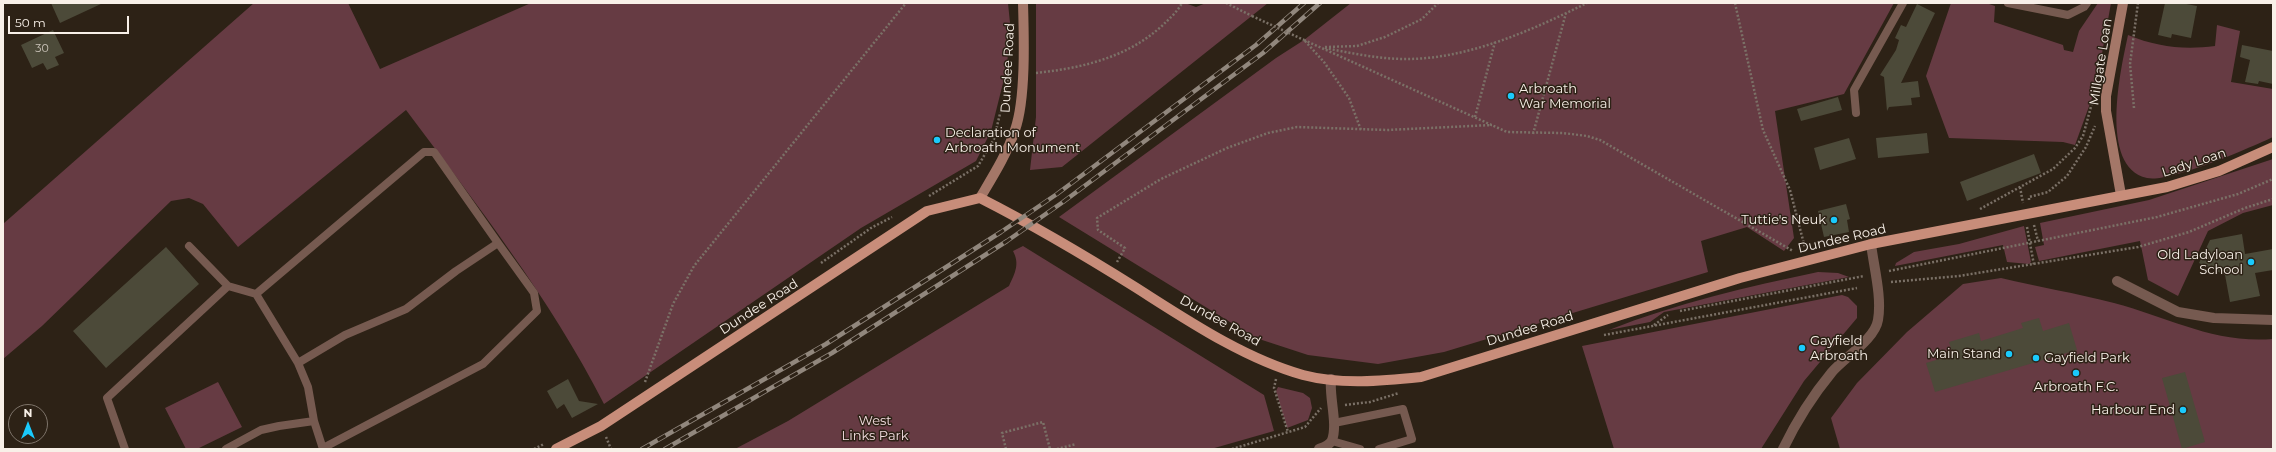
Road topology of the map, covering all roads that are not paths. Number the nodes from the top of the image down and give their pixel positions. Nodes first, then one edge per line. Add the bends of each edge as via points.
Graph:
1 (1023, 3) edge
2 (1903, 3) edge
3 (2008, 3) edge
4 (2086, 3) edge
5 (2123, 3) edge
6 (1856, 113) dead end
7 (2273, 147) edge
8 (2121, 196) junction
9 (980, 198) junction
10 (498, 243) junction
11 (1871, 244) junction
12 (189, 246) dead end
13 (2118, 281) dead end
14 (228, 286) junction
15 (256, 294) junction
16 (2273, 320) edge
17 (298, 363) junction
18 (1331, 379) junction
19 (314, 421) junction
20 (1334, 423) junction
21 (1332, 441) junction
22 (323, 448) edge
23 (125, 449) edge
24 (226, 449) edge
25 (556, 449) edge
26 (1319, 449) edge
27 (1360, 449) edge
28 (1379, 449) edge
29 (1784, 449) edge

1 - 9 main road, Dundee Road via 1022,74 1016,130 998,169
2 - 6 lane via 1854,90
3 - 4 lane via 2068,15 2084,7
5 - 8 main road, Millgate Loan via 2106,96 2108,123
7 - 8 main road, Lady Loan via 2219,171 2167,187
8 - 11 main road, Dundee Road
9 - 18 main road, Dundee Road via 1014,215 1229,343 1277,366 1304,375
9 - 25 main road, Dundee Road via 927,211 601,426
10 - 15 lane via 434,152 424,152
10 - 17 lane via 406,309 345,335
10 - 22 lane via 534,293 537,311 483,364
11 - 18 main road, Dundee Road via 1740,278 1420,377 1358,382
11 - 29 street via 1879,309 1874,331 1832,372 1794,426
12 - 14 lane
13 - 16 street via 2178,312 2214,318
14 - 15 lane
14 - 23 lane via 107,398
15 - 17 lane
17 - 19 lane via 308,387
18 - 20 street
19 - 22 lane
19 - 24 lane via 261,430
20 - 21 street
20 - 28 lane via 1403,409 1412,439
21 - 26 street
21 - 27 lane

